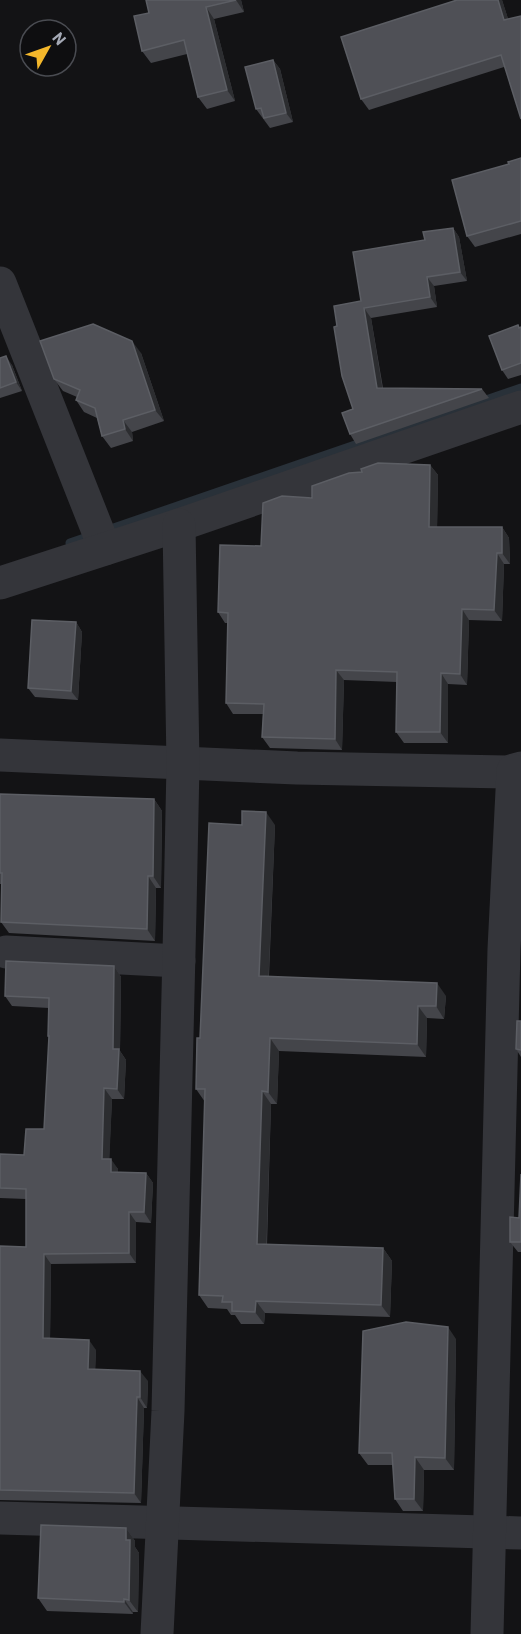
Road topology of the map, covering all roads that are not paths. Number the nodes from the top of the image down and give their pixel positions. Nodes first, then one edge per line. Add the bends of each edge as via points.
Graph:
1 (0, 283) edge
2 (521, 407) edge
3 (179, 525) junction
4 (105, 549) junction
5 (0, 584) edge
6 (0, 755) edge
7 (183, 764) junction
8 (517, 770) edge
9 (512, 949) edge
10 (6, 952) dead end
11 (179, 961) junction
12 (511, 1105) edge
13 (508, 1334) edge
14 (0, 1518) edge
15 (163, 1523) junction
16 (505, 1533) edge
17 (157, 1634) edge
18 (487, 1634) edge

1 - 4 street
2 - 3 street
3 - 4 street
3 - 7 street
4 - 5 street
6 - 7 street
7 - 8 street
7 - 11 street
8 - 9 street
9 - 12 street
10 - 11 street
11 - 15 street
12 - 13 street
13 - 16 street
14 - 15 street
15 - 16 street
15 - 17 street
16 - 18 street

